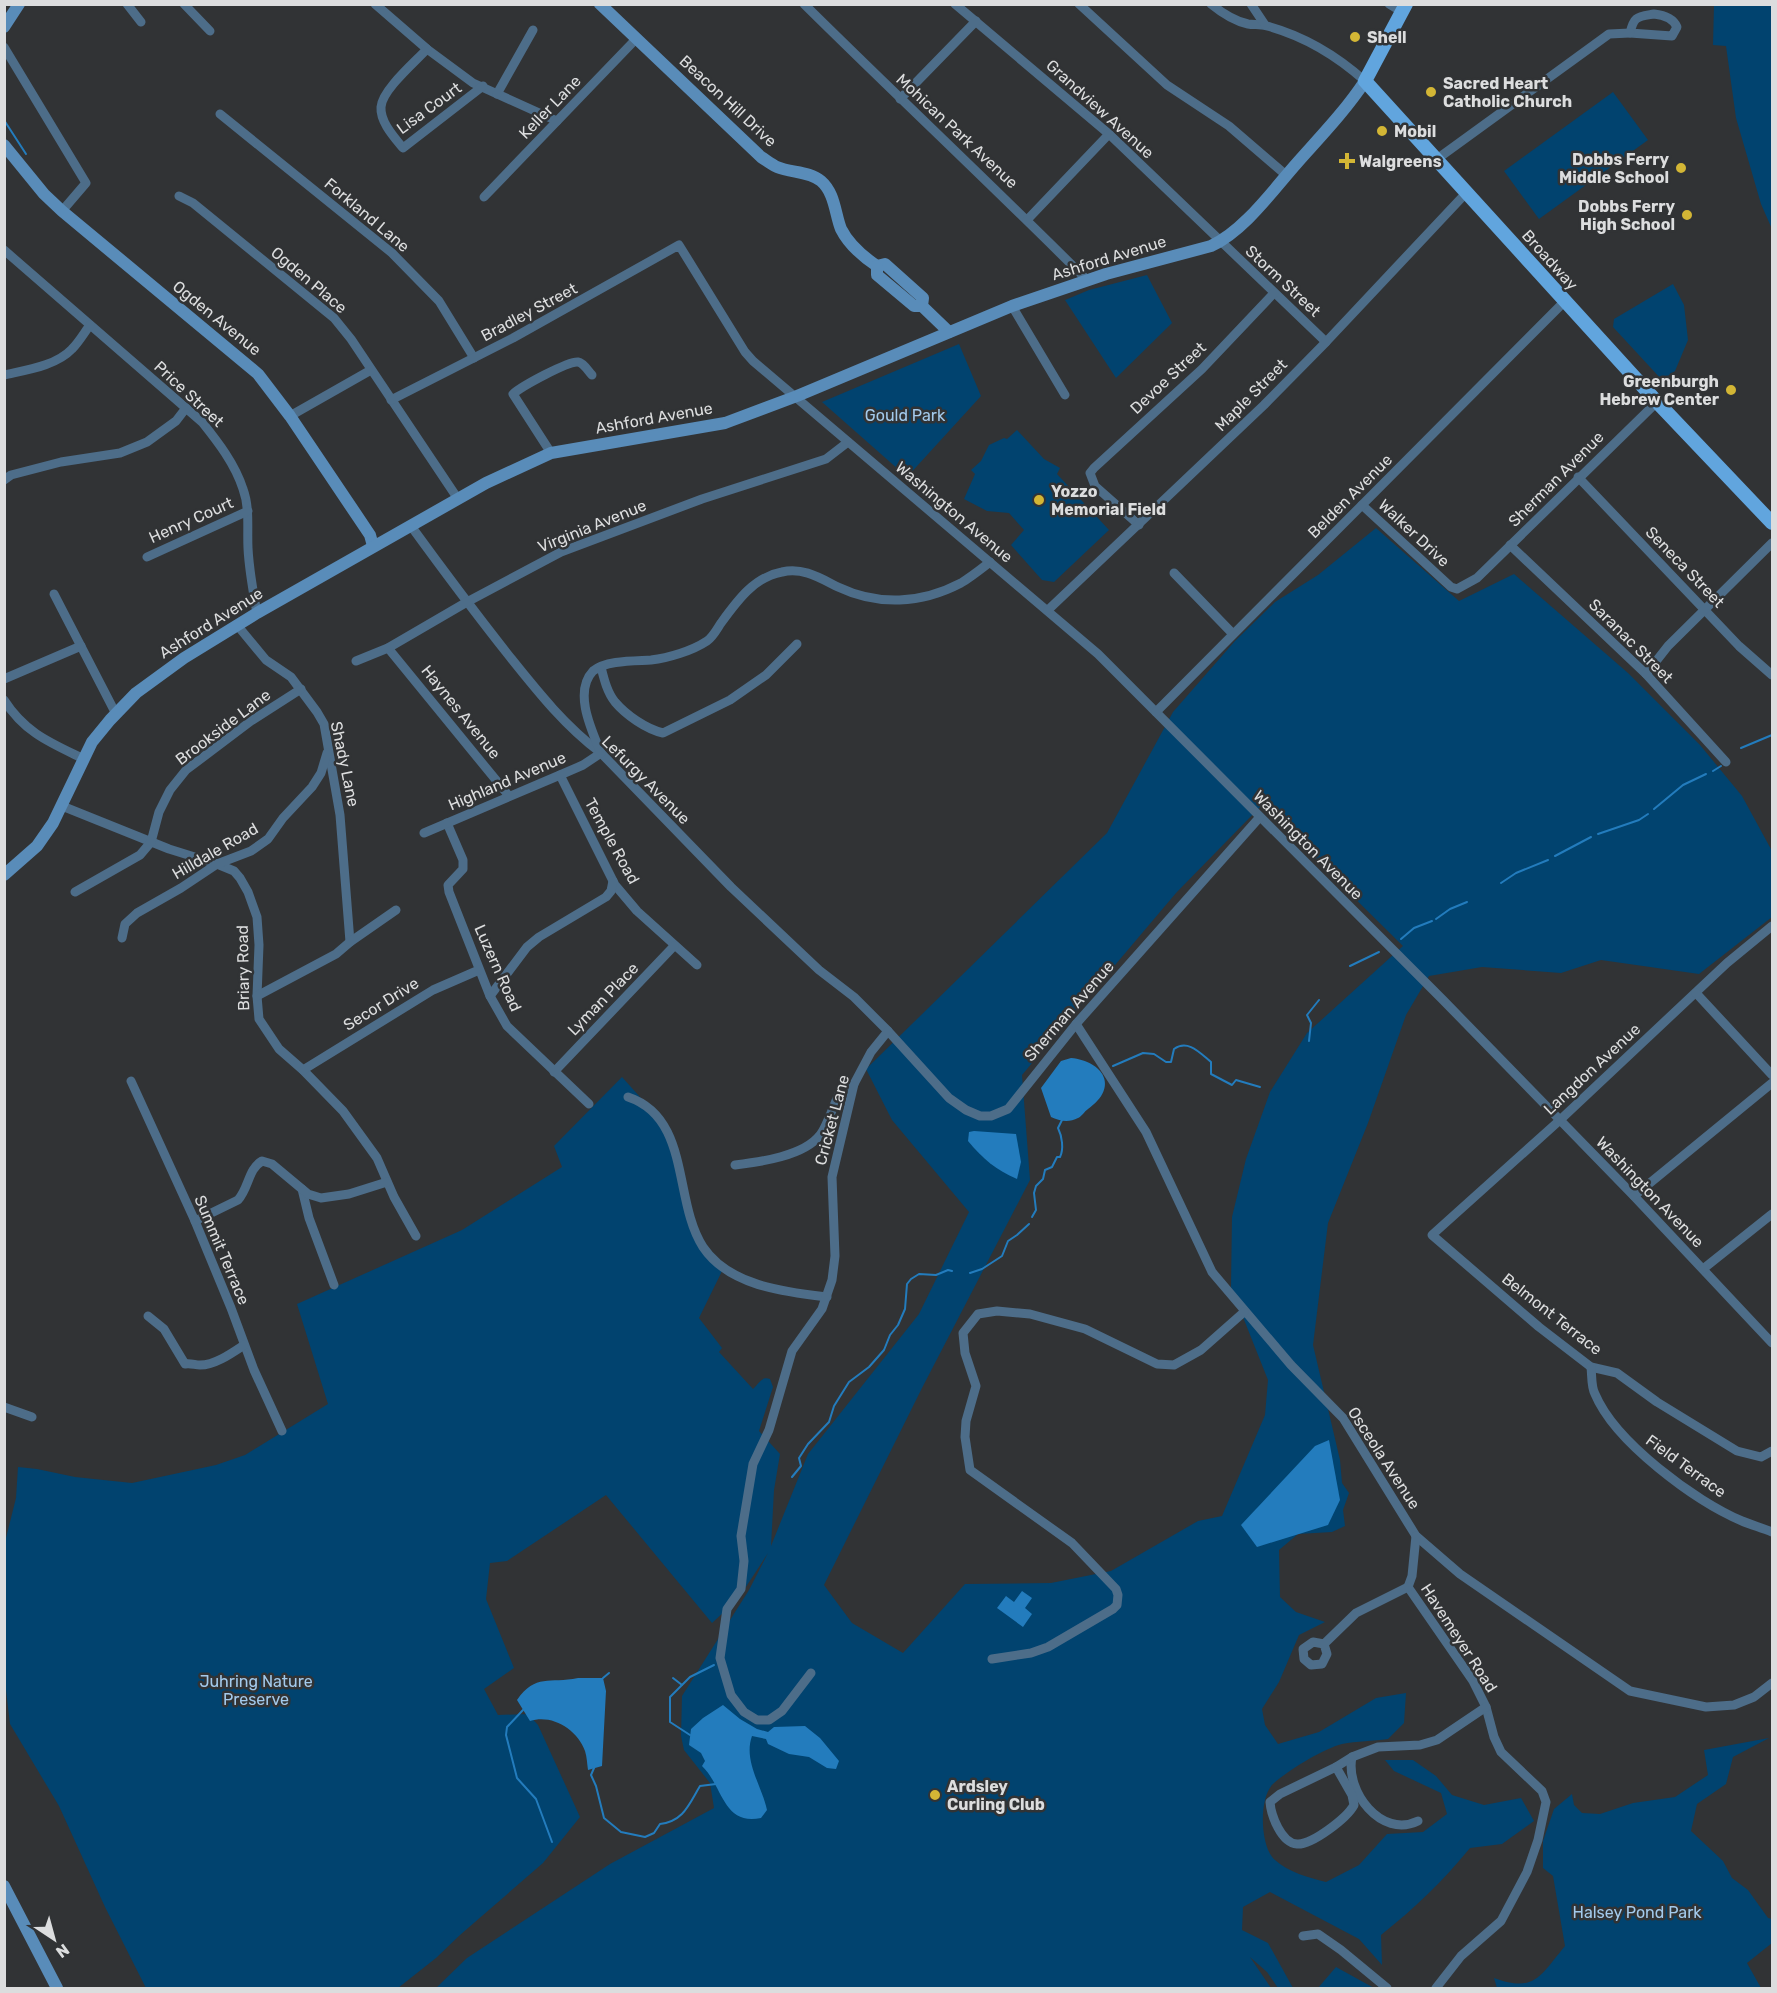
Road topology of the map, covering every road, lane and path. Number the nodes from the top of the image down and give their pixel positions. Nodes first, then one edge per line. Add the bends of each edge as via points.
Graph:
1 (20, 4) edge
2 (127, 4) edge
3 (184, 4) edge
4 (375, 4) edge
5 (600, 4) edge
6 (804, 4) edge
7 (956, 4) edge
8 (1079, 4) edge
9 (1211, 4) edge
10 (1251, 4) edge
11 (1389, 4) edge
12 (1404, 8) edge
13 (976, 21) junction
14 (141, 22) dead end
15 (1265, 25) junction
16 (4, 27) edge
17 (533, 30) dead end
18 (210, 31) dead end
19 (1630, 33) junction
20 (637, 38) junction
21 (4, 47) edge
22 (427, 49) junction
23 (1365, 81) junction
24 (483, 86) junction
25 (496, 94) junction
26 (900, 99) junction
27 (220, 114) dead end
28 (557, 121) junction
29 (1109, 134) junction
30 (4, 145) edge
31 (1437, 159) junction
32 (1286, 176) junction
33 (1467, 192) junction
34 (179, 196) dead end
35 (484, 197) dead end
36 (62, 211) junction
37 (1027, 220) junction
38 (1220, 242) junction
39 (678, 245) joint
40 (4, 250) edge
41 (1087, 280) junction
42 (1274, 293) junction
43 (1565, 301) junction
44 (1012, 306) junction
45 (90, 325) junction
46 (949, 332) junction
47 (1326, 342) junction
48 (474, 358) junction
49 (371, 370) junction
50 (4, 375) edge
51 (591, 375) dead end
52 (1065, 395) dead end
53 (797, 396) junction
54 (391, 400) junction
55 (1657, 402) junction
56 (186, 408) junction
57 (290, 416) junction
58 (848, 442) junction
59 (551, 453) junction
60 (1578, 477) junction
61 (4, 480) edge
62 (458, 499) junction
63 (1362, 505) junction
64 (248, 511) junction
65 (1773, 523) edge
66 (1139, 525) junction
67 (411, 526) junction
68 (1773, 543) edge
69 (1510, 545) junction
70 (374, 546) junction
71 (147, 557) dead end
72 (990, 562) junction
73 (1173, 573) dead end
74 (1477, 578) joint
75 (54, 594) dead end
76 (467, 602) junction
77 (1048, 610) junction
78 (1705, 610) junction
79 (257, 613) junction
80 (237, 625) junction
81 (1233, 634) junction
82 (797, 644) dead end
83 (81, 646) junction
84 (388, 648) junction
85 (356, 662) dead end
86 (601, 667) junction
87 (1646, 674) junction
88 (1773, 675) edge
89 (4, 679) edge
90 (301, 689) junction
91 (4, 700) edge
92 (1156, 712) junction
93 (116, 714) junction
94 (328, 745) junction
95 (601, 753) junction
96 (84, 759) junction
97 (1726, 762) dead end
98 (560, 775) junction
99 (509, 796) junction
100 (62, 806) junction
101 (1259, 818) junction
102 (447, 823) junction
103 (424, 833) dead end
104 (151, 842) junction
105 (218, 864) junction
106 (4, 876) edge
107 (613, 881) junction
108 (75, 892) dead end
109 (396, 910) dead end
110 (1773, 926) edge
111 (122, 938) dead end
112 (350, 942) junction
113 (674, 946) junction
114 (697, 965) dead end
115 (479, 970) junction
116 (1696, 993) junction
117 (257, 996) junction
118 (490, 996) junction
119 (1076, 1024) junction
120 (888, 1031) junction
121 (303, 1070) junction
122 (554, 1072) junction
123 (1773, 1075) edge
124 (131, 1082) dead end
125 (1773, 1083) edge
126 (854, 1084) junction
127 (628, 1097) dead end
128 (589, 1104) dead end
129 (1560, 1120) junction
130 (735, 1165) dead end
131 (387, 1182) junction
132 (302, 1189) junction
133 (1634, 1196) junction
134 (1773, 1214) edge
135 (195, 1221) junction
136 (1432, 1235) joint
137 (416, 1236) dead end
138 (1703, 1269) junction
139 (334, 1285) dead end
140 (827, 1297) junction
141 (1244, 1311) junction
142 (148, 1316) dead end
143 (1773, 1343) edge
144 (244, 1345) junction
145 (1591, 1367) junction
146 (4, 1407) edge
147 (32, 1417) dead end
148 (282, 1431) dead end
149 (1773, 1451) edge
150 (1773, 1532) edge
151 (1416, 1536) junction
152 (1408, 1587) junction
153 (1324, 1644) dead end
154 (992, 1659) dead end
155 (811, 1673) dead end
156 (1773, 1683) edge
157 (1486, 1707) junction
158 (1352, 1757) junction
159 (1335, 1767) junction
160 (1418, 1821) dead end
161 (4, 1886) edge
162 (1303, 1936) dead end
163 (57, 1989) edge
164 (1387, 1989) edge
165 (1436, 1989) edge

1 - 16 main road
2 - 14 street
3 - 18 street
4 - 22 street
5 - 20 main road, Beacon Hill Drive
6 - 26 street, Mohican Park Avenue
7 - 13 street, Grandview Avenue
8 - 32 street via 1167,85 1229,126
9 - 15 street via 1234,20
10 - 15 street
11 - 12 street
12 - 23 main road
13 - 26 street
13 - 29 street, Grandview Avenue
15 - 23 street via 1318,47
17 - 25 street
19 - 19 street via 1666,37 1672,36 1677,27 1672,20 1654,14 1636,18
19 - 31 street via 1609,34
20 - 28 street, Keller Lane
20 - 46 main road, Beacon Hill Drive via 761,157 821,181 829,191 849,243 877,266 885,264 923,298 922,306
21 - 36 street via 86,183
22 - 24 street via 473,83
22 - 24 street, Lisa Court via 386,92 381,106 383,119 403,148
23 - 31 main road, Broadway
23 - 32 main road, Ashford Avenue
24 - 25 street
25 - 28 street
26 - 37 street, Mohican Park Avenue
27 - 48 street, Forkland Lane via 392,254 439,301
28 - 35 street, Keller Lane
29 - 37 street
29 - 38 street, Grandview Avenue
30 - 36 main road, Ogden Avenue
31 - 33 main road, Broadway
32 - 38 main road, Ashford Avenue
33 - 43 main road, Broadway
33 - 47 street, Maple Street
34 - 49 street, Ogden Place via 193,202 334,318
36 - 57 main road, Ogden Avenue via 249,365
37 - 41 street, Mohican Park Avenue
38 - 41 main road, Ashford Avenue
38 - 42 street, Storm Street
39 - 48 street, Bradley Street
39 - 53 street, Washington Avenue via 745,352
40 - 45 street, Price Street
41 - 44 main road, Ashford Avenue
42 - 47 street, Storm Street
42 - 66 street, Devoe Street via 1202,369 1090,473 1095,486
43 - 55 main road, Broadway
43 - 63 street, Belden Avenue
44 - 46 main road, Ashford Avenue
44 - 52 street
45 - 50 street via 71,350 56,360
45 - 56 street, Price Street
46 - 53 main road, Ashford Avenue
47 - 66 street, Maple Street
48 - 54 street, Bradley Street
49 - 54 street, Ogden Place
49 - 57 street
51 - 59 street via 576,362 513,394
53 - 58 street, Washington Avenue
53 - 59 main road, Ashford Avenue via 725,423
54 - 62 street, Ogden Place
55 - 60 street, Sherman Avenue
55 - 65 main road, Broadway
56 - 61 street via 176,421 147,442 120,453 61,462
56 - 64 street, Price Street via 227,455 244,490
57 - 70 main road, Ogden Avenue
58 - 72 street, Washington Avenue
58 - 76 street, Virginia Avenue via 826,459 702,499 561,552
59 - 62 main road, Ashford Avenue
60 - 69 street, Sherman Avenue
60 - 78 street, Seneca Street
62 - 67 main road, Ashford Avenue
63 - 74 street, Walker Drive via 1451,587 1457,589
63 - 81 street, Belden Avenue
64 - 71 street, Henry Court
64 - 79 street, Price Street
66 - 77 street, Maple Street
67 - 70 main road, Ashford Avenue
67 - 76 street, Lefurgy Avenue
68 - 78 street
69 - 74 street, Sherman Avenue
69 - 87 street, Saranac Street
70 - 79 main road, Ashford Avenue
72 - 77 street, Washington Avenue
72 - 86 street via 938,593 908,601 876,600 852,594 802,570 783,572 764,578 748,590 709,640 653,660
73 - 81 street
75 - 83 street
76 - 84 street, Virginia Avenue
76 - 95 street, Lefurgy Avenue via 536,690 578,736
77 - 92 street, Washington Avenue
78 - 87 street
78 - 88 street, Seneca Street
79 - 80 main road, Ashford Avenue
80 - 90 street, Shady Lane via 266,660
80 - 93 main road, Ashford Avenue via 136,693
81 - 92 street, Belden Avenue
82 - 86 street via 766,675 730,700 663,733 644,725 615,702
83 - 89 street
83 - 93 street
84 - 85 street, Virginia Avenue
84 - 99 street, Haynes Avenue
86 - 95 street via 588,680 584,705
87 - 97 street, Saranac Street
90 - 94 street, Shady Lane via 324,724
90 - 104 street, Brookside Lane via 186,770 159,812
91 - 96 street via 33,732
92 - 101 street, Washington Avenue
93 - 96 main road, Ashford Avenue via 92,741
94 - 105 street, Hilldale Road via 325,762 312,787 268,840
94 - 112 street, Shady Lane via 340,815
95 - 98 street, Highland Avenue
95 - 120 street, Lefurgy Avenue via 731,887
96 - 100 main road, Ashford Avenue
98 - 99 street, Highland Avenue
98 - 107 street, Temple Road
99 - 102 street, Highland Avenue
100 - 104 street, Briary Road
100 - 106 main road, Ashford Avenue via 36,846
101 - 119 street, Sherman Avenue
101 - 129 street, Washington Avenue
102 - 103 street, Highland Avenue
102 - 115 street, Luzern Road via 463,860 463,869 448,885 449,892
104 - 105 street, Briary Road
104 - 108 street via 140,855
105 - 111 street, Hilldale Road via 130,918
105 - 117 street, Briary Road via 240,878 257,917
107 - 113 street, Temple Road via 637,911
107 - 118 street via 606,897 527,947
109 - 112 street
110 - 116 street, Langdon Avenue
112 - 117 street via 336,954
113 - 114 street, Temple Road
113 - 122 street, Lyman Place
115 - 118 street, Luzern Road
115 - 121 street, Secor Drive via 434,990
116 - 123 street
116 - 129 street, Langdon Avenue
117 - 121 street, Briary Road via 259,1019 279,1049
118 - 122 street, Luzern Road via 507,1026
119 - 120 street, Sherman Avenue via 1008,1109 991,1116 966,1110 949,1098
119 - 141 street, Osceola Avenue via 1146,1132 1212,1272
120 - 126 street, Cricket Lane
121 - 131 street, Briary Road via 343,1111 377,1158
122 - 128 street, Luzern Road
124 - 135 street, Summit Terrace
125 - 133 street
126 - 130 street via 840,1090 826,1126 807,1147
126 - 140 street, Cricket Lane via 832,1177 835,1256
127 - 140 street via 654,1114 672,1141 696,1232 714,1259 754,1283 790,1293
129 - 133 street, Washington Avenue
129 - 136 street, Langdon Avenue
131 - 132 street via 321,1198
131 - 137 street, Briary Road
132 - 135 street via 272,1164 262,1161 253,1168 243,1194
132 - 139 street
133 - 138 street, Washington Avenue
134 - 138 street
135 - 144 street, Summit Terrace
136 - 145 street, Belmont Terrace
138 - 143 street, Washington Avenue
140 - 155 street, Cricket Lane via 792,1351 769,1430 753,1464 741,1536 741,1589 727,1609 720,1658 731,1695 744,1712 757,1720 769,1720 782,1711
141 - 151 street, Osceola Avenue via 1343,1418
141 - 154 street via 1201,1350 1174,1365 1157,1364 1085,1329 1030,1314 978,1314 963,1333 976,1386 966,1421 970,1470 1072,1543 1109,1580 1118,1595 1113,1609 1048,1647
142 - 144 street via 164,1329 185,1364 201,1365
144 - 148 street, Summit Terrace
145 - 149 street, Belmont Terrace via 1617,1373 1737,1450 1761,1457
145 - 150 street, Field Terrace via 1594,1393 1615,1426 1640,1454 1696,1496 1741,1521
146 - 147 street
151 - 152 street, Havemeyer Road
151 - 156 street, Osceola Avenue via 1460,1574 1630,1692 1706,1707 1734,1705
152 - 153 street via 1356,1613
152 - 157 street, Havemeyer Road via 1473,1681
157 - 158 street via 1437,1740 1378,1747
157 - 165 street, Havemeyer Road via 1501,1752 1542,1791 1546,1802 1527,1872 1501,1921 1461,1956
158 - 159 street
158 - 160 street via 1354,1786 1368,1809 1396,1824
159 - 159 street via 1270,1802 1273,1816 1288,1840 1297,1844 1310,1840 1350,1813 1354,1805 1352,1794
161 - 163 main road
162 - 164 street via 1318,1934

